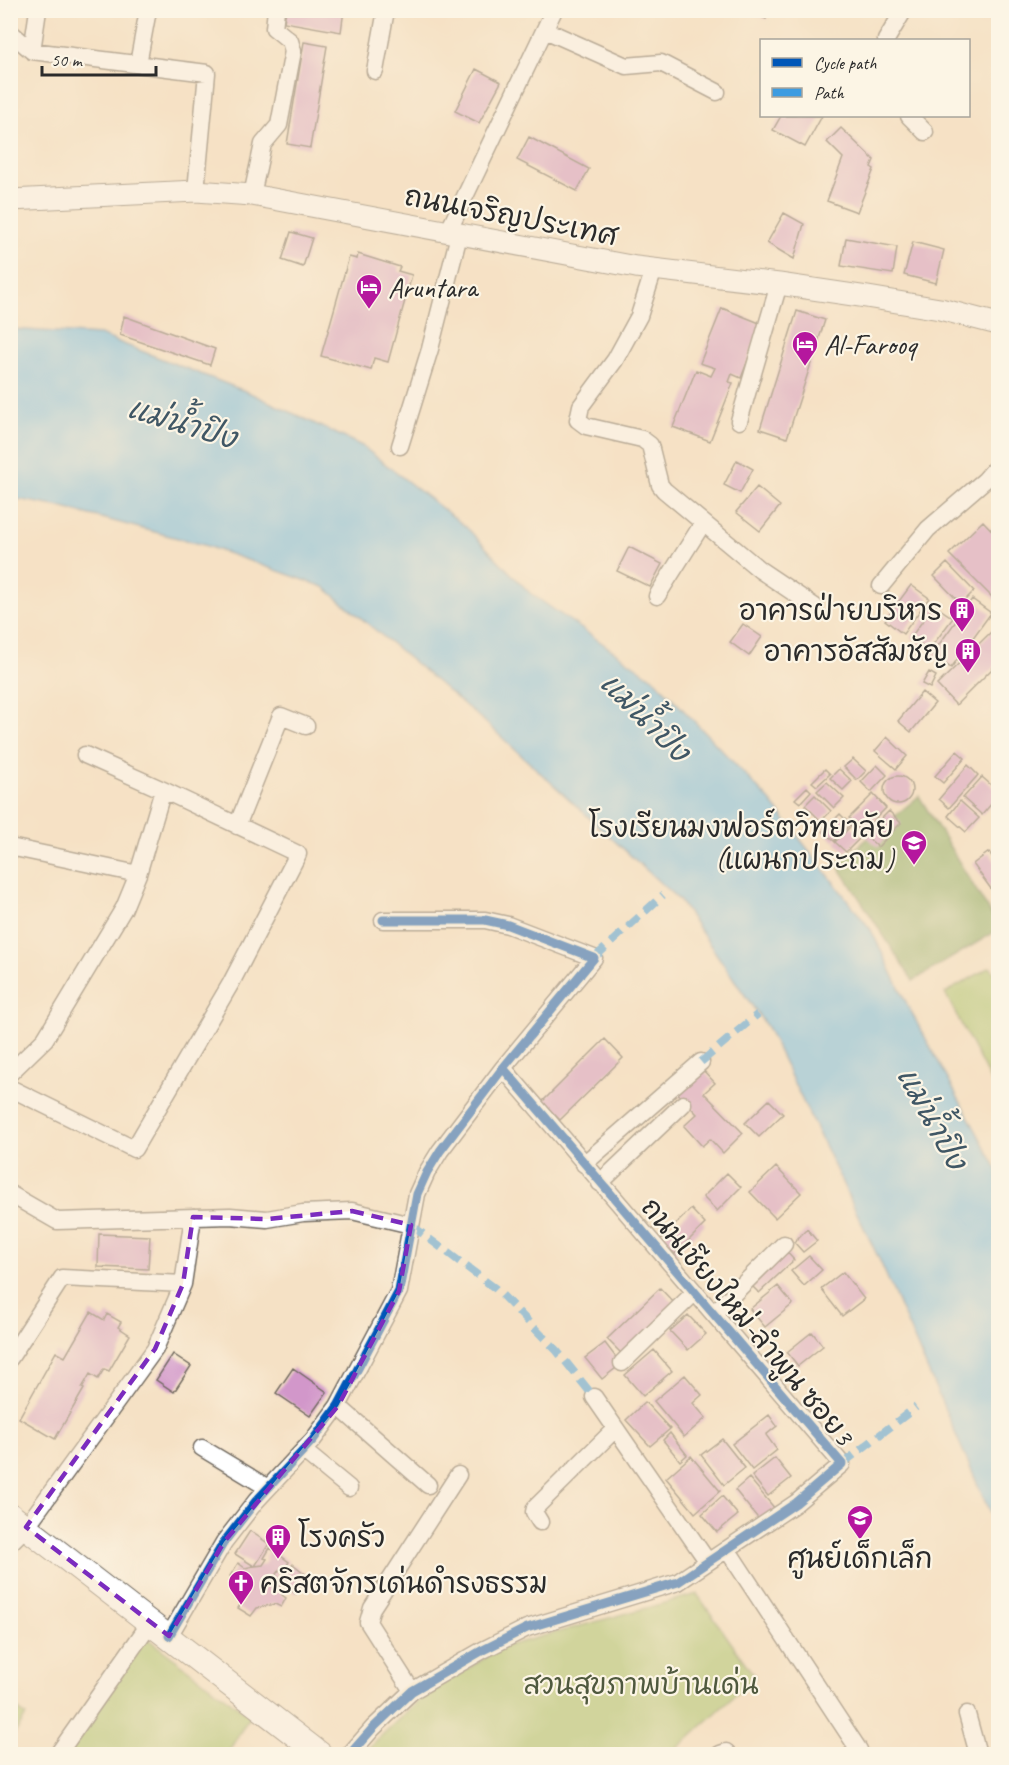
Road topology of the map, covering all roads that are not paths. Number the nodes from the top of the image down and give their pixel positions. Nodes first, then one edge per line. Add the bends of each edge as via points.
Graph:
1 (38, 10) edge
2 (148, 10) edge
3 (276, 10) edge
4 (386, 10) edge
5 (554, 10) edge
6 (904, 10) edge
7 (544, 30) junction
8 (10, 32) edge
9 (887, 39) edge
10 (32, 51) junction
11 (138, 64) junction
12 (375, 71) dead end
13 (717, 92) dead end
14 (910, 117) edge
15 (925, 132) dead end
16 (196, 191) junction
17 (252, 195) junction
18 (10, 200) edge
19 (453, 234) junction
20 (654, 269) junction
21 (778, 284) junction
22 (999, 324) edge
23 (739, 421) dead end
24 (400, 446) dead end
25 (999, 465) edge
26 (704, 523) junction
27 (881, 586) dead end
28 (657, 596) dead end
29 (815, 607) dead end
30 (306, 726) dead end
31 (85, 755) dead end
32 (163, 790) junction
33 (237, 825) junction
34 (10, 847) edge
35 (138, 874) junction
36 (383, 920) dead end
37 (701, 1062) dead end
38 (503, 1068) junction
39 (10, 1073) edge
40 (10, 1088) edge
41 (683, 1104) dead end
42 (584, 1164) junction
43 (600, 1183) junction
44 (10, 1194) edge
45 (193, 1217) junction
46 (411, 1225) junction
47 (784, 1244) dead end
48 (183, 1284) junction
49 (695, 1292) junction
50 (714, 1313) junction
51 (10, 1358) edge
52 (622, 1363) dead end
53 (594, 1397) dead end
54 (338, 1406) junction
55 (615, 1429) junction
56 (202, 1448) dead end
57 (304, 1451) junction
58 (458, 1475) dead end
59 (428, 1485) dead end
60 (268, 1488) junction
61 (350, 1488) dead end
62 (540, 1522) dead end
63 (16, 1528) edge
64 (727, 1549) junction
65 (708, 1562) junction
66 (150, 1623) junction
67 (170, 1636) junction
68 (412, 1691) junction
69 (967, 1714) dead end
70 (58, 1755) edge
71 (320, 1755) edge
72 (350, 1755) edge
73 (720, 1755) edge
74 (728, 1755) edge
75 (852, 1755) edge
76 (978, 1755) edge

1 - 10 street
2 - 11 street
3 - 17 street via 274,28 290,42 293,51 279,125 261,148
4 - 12 street
5 - 7 street
6 - 9 street
7 - 13 street via 626,66 661,63
7 - 19 street
8 - 10 street
10 - 11 street
11 - 16 street via 207,73
14 - 15 street
16 - 17 street, ถนนเจริญประเทศ
16 - 18 street, ถนนเจริญประเทศ
17 - 19 street, ถนนเจริญประเทศ
19 - 20 street, ถนนเจริญประเทศ
19 - 24 street via 430,349
20 - 21 street, ถนนเจริญประเทศ
20 - 26 street via 639,316 615,360 581,406 579,420 586,426 646,441 660,485
21 - 22 street, ถนนเจริญประเทศ via 940,309
21 - 23 street
25 - 27 street via 928,529
26 - 28 street
26 - 29 street via 760,570
30 - 33 street via 281,716
31 - 32 street
32 - 33 street
32 - 35 street
33 - 40 street via 298,854 231,983 134,1149
34 - 35 street
35 - 39 street via 124,908 45,1039
36 - 38 street via 485,920 594,958
37 - 42 street
38 - 42 street, ถนนเชียงใหม่-ลำพูน ซอย3
38 - 46 street via 427,1172 417,1194
41 - 43 street
42 - 43 street, ถนนเชียงใหม่-ลำพูน ซอย3
43 - 49 street, ถนนเชียงใหม่-ลำพูน ซอย3
44 - 45 street via 57,1221
45 - 46 street via 267,1219 352,1211
45 - 48 street
46 - 54 street via 399,1291
47 - 50 street
48 - 51 street via 62,1278
48 - 63 street via 155,1349 122,1397
49 - 50 street, ถนนเชียงใหม่-ลำพูน ซอย3
49 - 52 street
50 - 64 street, ถนนเชียงใหม่-ลำพูน ซอย3 via 842,1464 796,1503
53 - 55 street
54 - 57 street
54 - 59 street
55 - 62 street via 535,1508
55 - 65 street
56 - 60 street
57 - 60 street
57 - 61 street
58 - 68 street via 372,1608 368,1622
60 - 67 street via 224,1542
63 - 66 main road
64 - 65 street, ถนนเชียงใหม่-ลำพูน ซอย3
64 - 75 street via 859,1750
65 - 68 street, ถนนเชียงใหม่-ลำพูน ซอย3 via 678,1582 527,1628
66 - 67 main road
66 - 70 street
67 - 71 main road
68 - 72 street, ถนนเชียงใหม่-ลำพูน ซอย3
69 - 76 street
73 - 74 street

